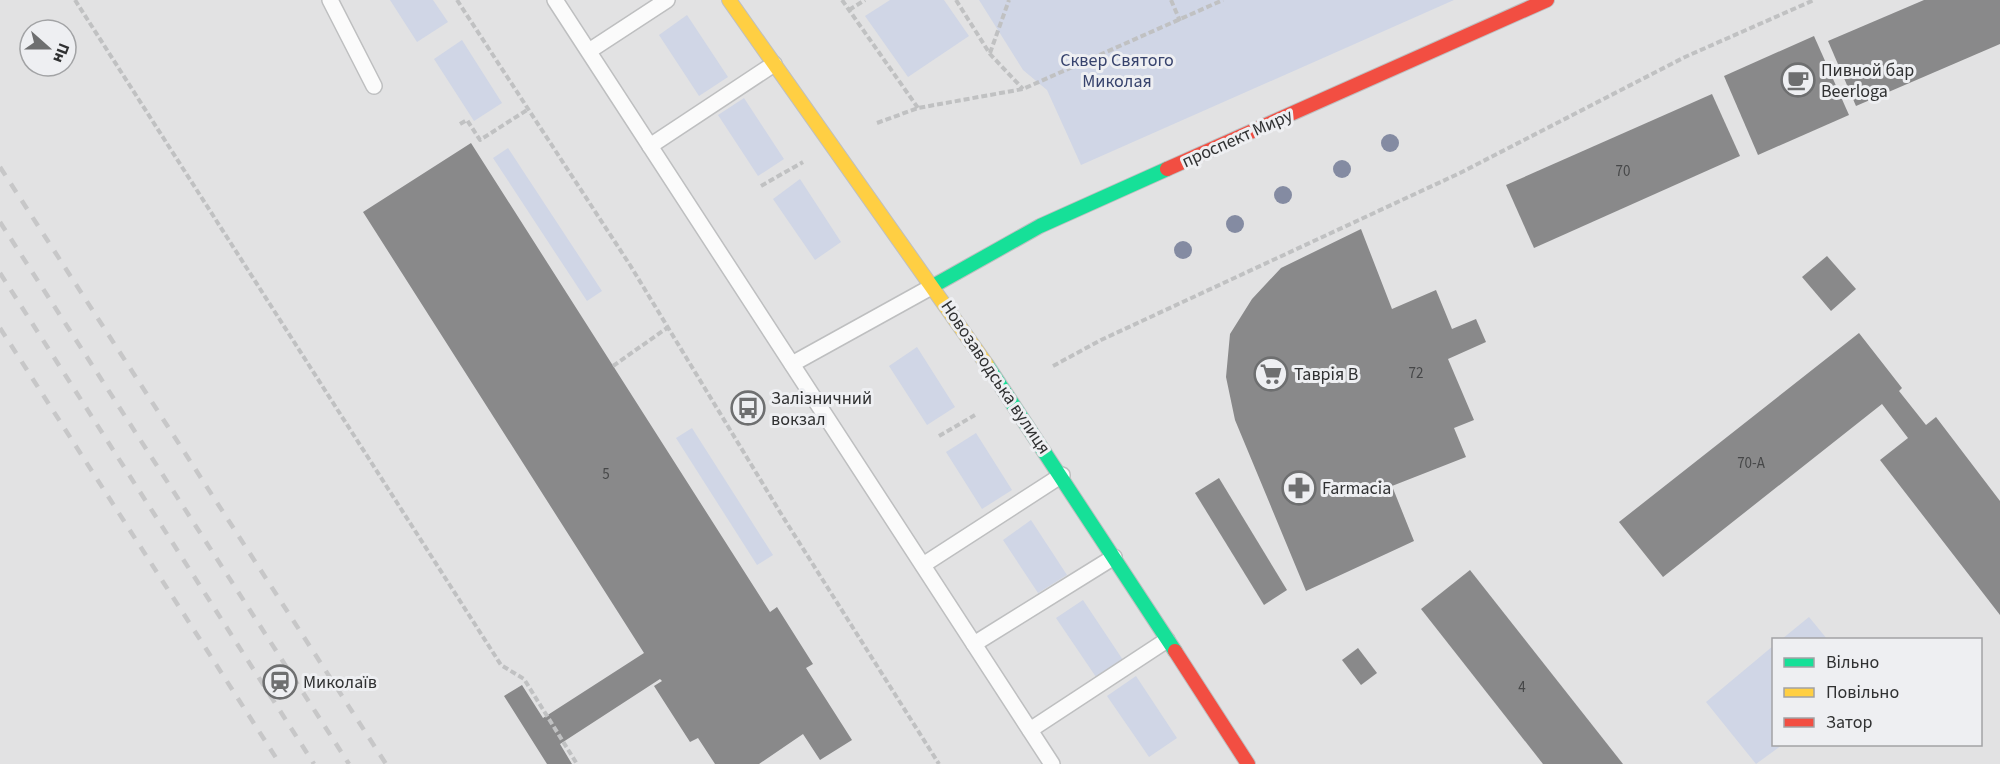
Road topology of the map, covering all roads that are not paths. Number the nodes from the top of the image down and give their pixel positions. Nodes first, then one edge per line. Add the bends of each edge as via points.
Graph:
1 (330, 0) edge
2 (555, 0) edge
3 (667, 0) edge
4 (729, 0) edge
5 (1547, 0) edge
6 (589, 51) junction
7 (774, 64) junction
8 (375, 86) dead end
9 (650, 146) junction
10 (933, 286) junction
11 (792, 364) junction
12 (1062, 475) junction
13 (1114, 557) junction
14 (923, 565) junction
15 (1167, 640) junction
16 (974, 644) junction
17 (1030, 730) junction
18 (1052, 764) edge
19 (1248, 764) edge

1 - 8 lane
2 - 6 lane
3 - 6 lane
4 - 7 street, Новозаводська вулиця
5 - 10 street, проспект Миру via 1040,226
6 - 9 lane
7 - 9 lane
7 - 10 street, Новозаводська вулиця
9 - 11 lane
10 - 11 lane
10 - 12 street, Новозаводська вулиця
11 - 14 lane
12 - 13 street, Новозаводська вулиця
12 - 14 lane
13 - 15 street, Новозаводська вулиця
13 - 16 lane
14 - 16 lane
15 - 17 lane
15 - 19 street, Новозаводська вулиця
16 - 17 lane
17 - 18 lane

